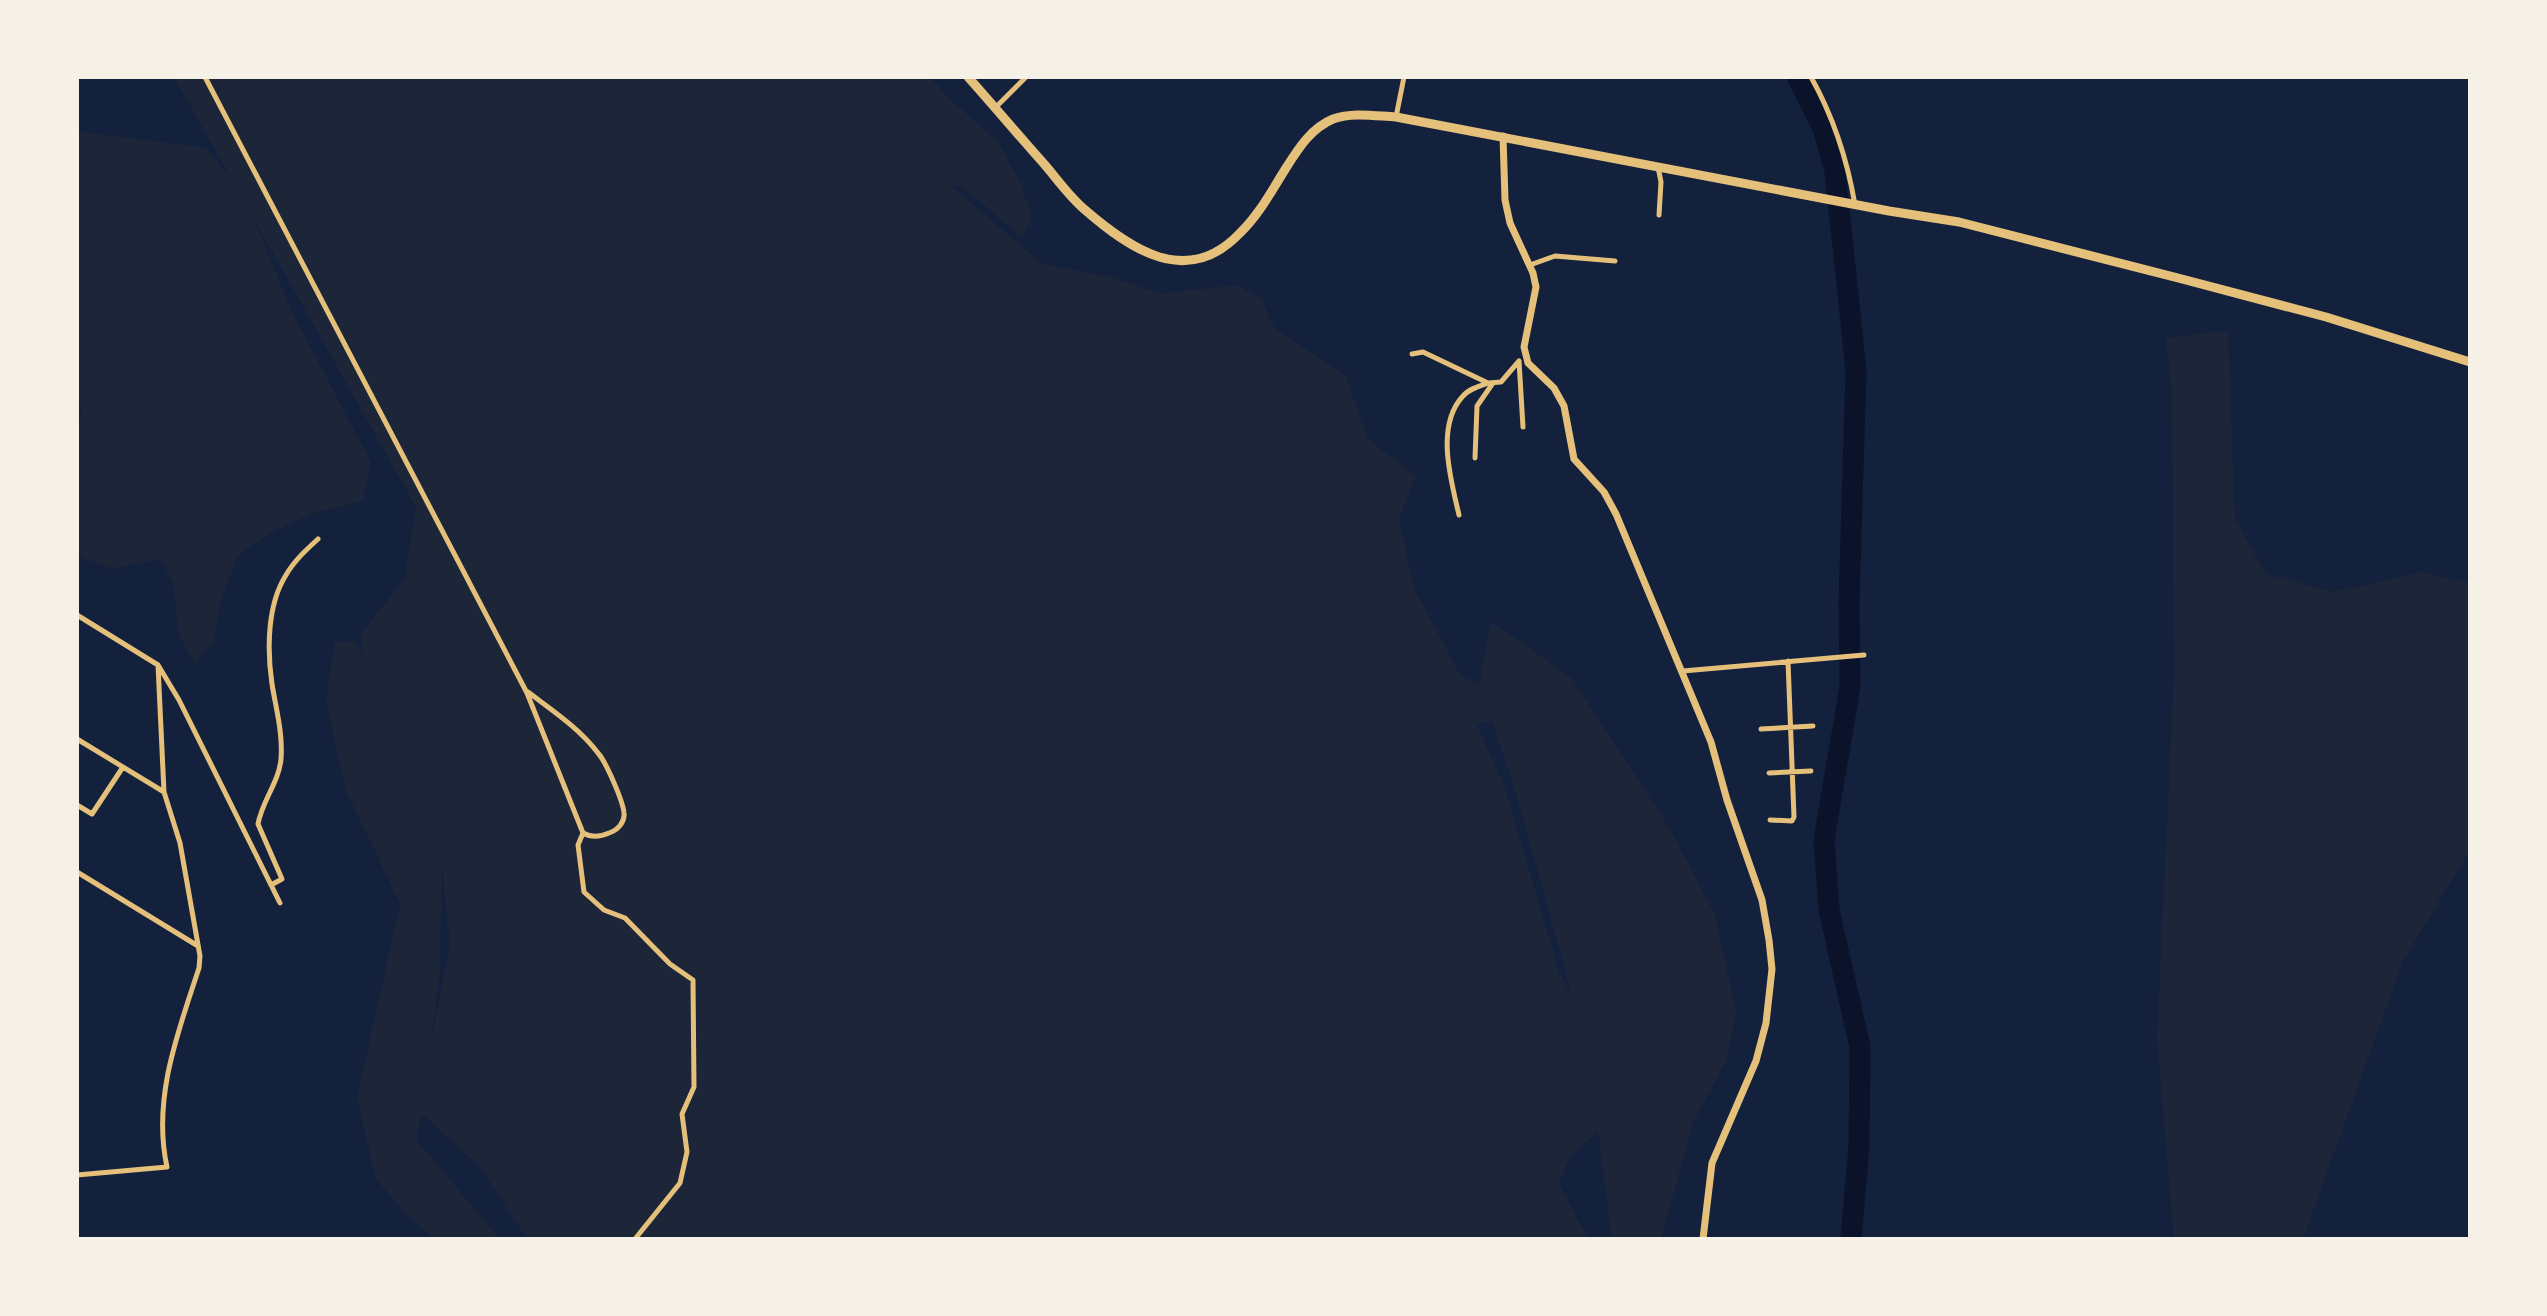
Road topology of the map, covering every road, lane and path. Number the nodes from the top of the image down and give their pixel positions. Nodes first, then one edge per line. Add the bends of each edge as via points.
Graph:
1 (205, 77) edge
2 (968, 77) edge
3 (1026, 77) edge
4 (1405, 77) edge
5 (1811, 77) edge
6 (995, 108) junction
7 (1396, 117) junction
8 (1503, 136) junction
9 (1658, 167) junction
10 (1851, 204) junction
11 (1659, 215) dead end
12 (1615, 261) dead end
13 (1530, 265) junction
14 (1412, 354) dead end
15 (1526, 355) junction
16 (1519, 361) junction
17 (2470, 362) edge
18 (1491, 382) junction
19 (1523, 427) dead end
20 (1475, 458) dead end
21 (1459, 515) dead end
22 (318, 538) dead end
23 (77, 615) edge
24 (1864, 655) dead end
25 (1788, 661) junction
26 (158, 665) junction
27 (1683, 671) junction
28 (525, 690) junction
29 (1813, 726) dead end
30 (1790, 727) junction
31 (1761, 729) dead end
32 (77, 739) edge
33 (123, 767) junction
34 (1811, 771) dead end
35 (1791, 772) junction
36 (1769, 774) dead end
37 (164, 792) junction
38 (77, 805) edge
39 (1770, 820) dead end
40 (583, 833) junction
41 (77, 872) edge
42 (271, 885) junction
43 (280, 903) dead end
44 (198, 946) junction
45 (77, 1175) edge
46 (635, 1239) edge
47 (1703, 1239) edge

1 - 28 street
2 - 6 main road
3 - 6 street
4 - 7 street
5 - 10 street via 1848,163
6 - 7 main road via 1090,214 1157,258 1182,261 1205,257 1241,232 1304,141 1320,126 1354,115
7 - 8 main road
8 - 9 main road
8 - 13 street via 1505,200 1510,223
9 - 10 main road
9 - 11 street
10 - 17 main road via 1959,222 2141,268 2326,317
12 - 13 street via 1555,256
13 - 15 street via 1536,287
14 - 18 street via 1423,352
15 - 16 street
15 - 27 street via 1564,406 1574,459 1604,492 1616,514
16 - 18 street via 1501,382
16 - 19 street
18 - 20 street via 1477,406
18 - 21 street via 1462,397 1451,421 1447,464
22 - 42 street via 278,590 269,640 281,758 258,824 282,879
23 - 26 street
24 - 25 street
25 - 27 street
25 - 30 street
26 - 37 street
26 - 42 street
27 - 47 street via 1762,900 1772,968 1756,1061 1712,1163
28 - 40 street
28 - 40 street via 576,728 600,755 624,811 615,831 599,836
29 - 30 street
30 - 31 street
30 - 35 street
32 - 33 street
33 - 37 street
33 - 38 street via 92,814
34 - 35 street
35 - 36 street
35 - 39 street via 1794,817 1792,821
37 - 44 street via 180,844
40 - 46 street via 578,845 584,891 604,910 625,918 692,980 694,1087 682,1114 687,1152 680,1183
41 - 44 street
42 - 43 street
44 - 45 street via 199,968 176,1038 161,1109 167,1167

